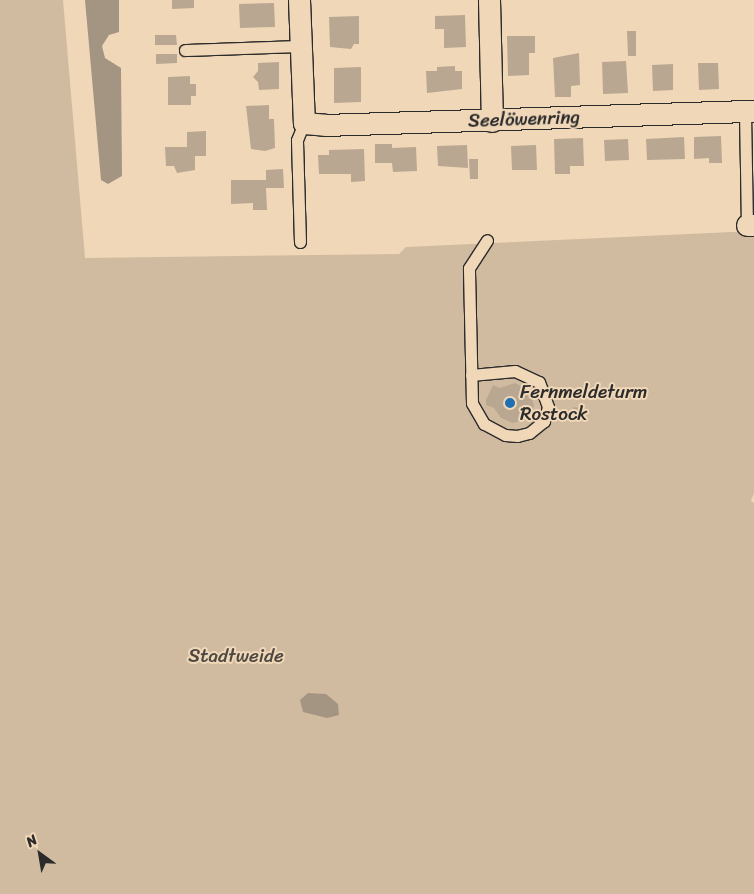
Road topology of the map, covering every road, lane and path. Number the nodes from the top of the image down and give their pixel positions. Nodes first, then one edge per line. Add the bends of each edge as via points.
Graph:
1 (300, 0) edge
2 (489, 0) edge
3 (300, 46) junction
4 (185, 50) dead end
5 (749, 112) edge
6 (492, 120) junction
7 (304, 123) junction
8 (750, 225) edge
9 (488, 240) dead end
10 (300, 242) dead end
11 (471, 375) junction

1 - 3 street
2 - 6 street
3 - 4 lane
3 - 7 street
5 - 6 street, Seelöwenring
5 - 8 lane, Seelöwenring
6 - 7 street, Seelöwenring
7 - 10 lane via 297,140
9 - 11 lane via 469,268
11 - 11 lane via 515,371 539,382 548,407 544,421 529,433 517,436 484,424 472,403

